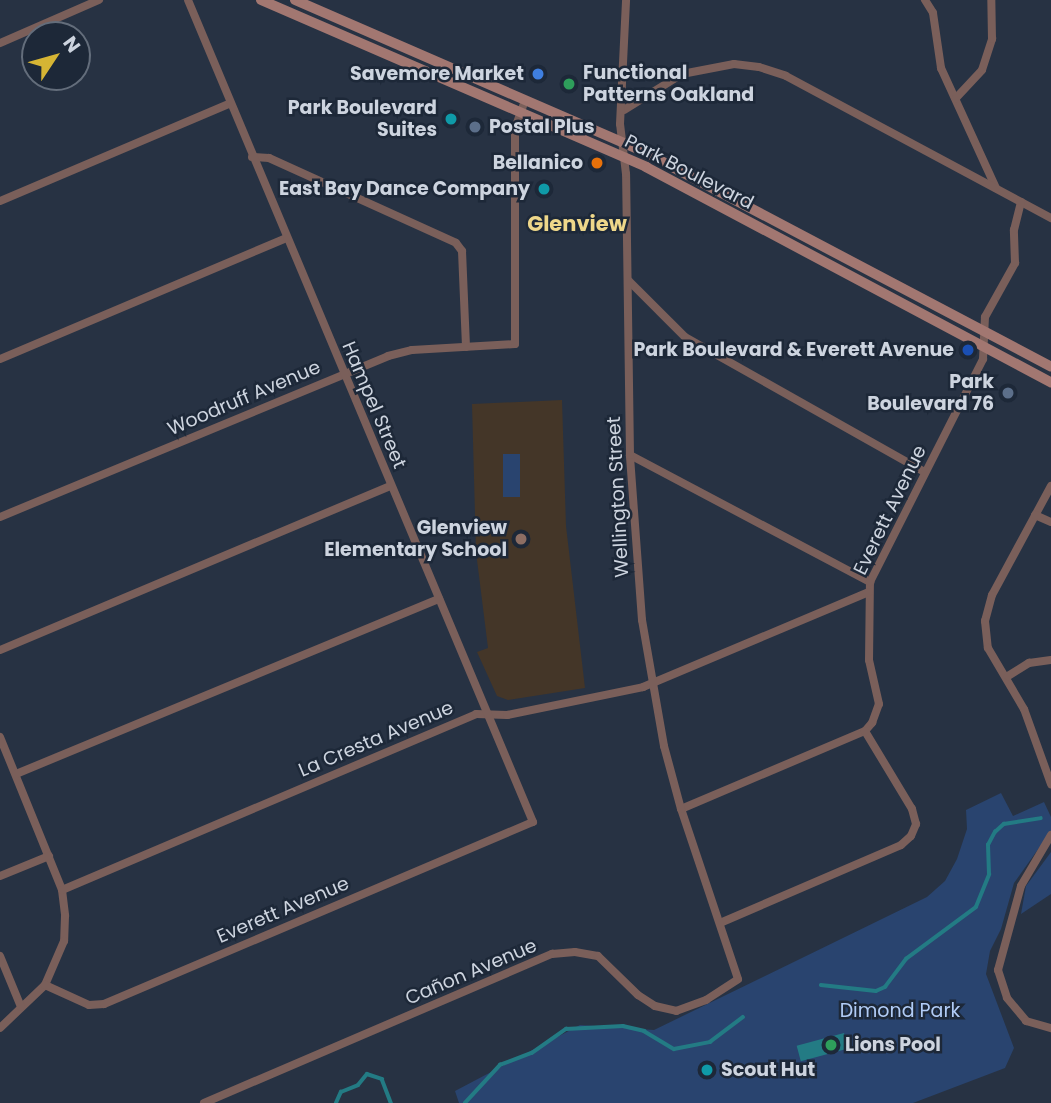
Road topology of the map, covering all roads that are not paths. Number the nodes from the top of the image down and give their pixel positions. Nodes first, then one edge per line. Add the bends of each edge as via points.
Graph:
1 (99, 0) edge
2 (188, 0) edge
3 (261, 0) edge
4 (295, 0) edge
5 (626, 0) edge
6 (925, 0) edge
7 (991, 0) edge
8 (0, 43) edge
9 (956, 98) junction
10 (524, 101) junction
11 (229, 104) junction
12 (624, 110) junction
13 (520, 113) junction
14 (622, 142) junction
15 (253, 157) junction
16 (624, 158) junction
17 (996, 188) junction
18 (0, 201) edge
19 (1021, 202) junction
20 (1051, 218) edge
21 (286, 238) junction
22 (629, 281) junction
23 (984, 332) junction
24 (466, 346) junction
25 (983, 346) junction
26 (0, 359) edge
27 (1051, 367) edge
28 (343, 373) junction
29 (1051, 382) edge
30 (630, 455) junction
31 (925, 472) junction
32 (391, 486) junction
33 (1051, 486) edge
34 (1035, 515) junction
35 (0, 517) edge
36 (1051, 522) edge
37 (870, 582) junction
38 (869, 592) junction
39 (439, 599) junction
40 (0, 650) edge
41 (1051, 660) edge
42 (1008, 676) junction
43 (652, 684) junction
44 (488, 715) junction
45 (865, 731) junction
46 (0, 737) edge
47 (16, 774) junction
48 (1051, 785) edge
49 (681, 808) junction
50 (533, 822) joint
51 (1051, 835) edge
52 (49, 856) junction
53 (0, 876) edge
54 (62, 890) junction
55 (720, 922) junction
56 (0, 956) edge
57 (738, 979) joint
58 (45, 985) junction
59 (21, 1007) junction
60 (0, 1028) edge
61 (1051, 1028) edge
62 (204, 1103) edge

1 - 8 street
2 - 11 street, Hampel Street
3 - 13 main road, Park Boulevard
4 - 10 main road, Park Boulevard
5 - 12 street, Wellington Street
6 - 9 street via 933,13 941,68
7 - 9 street via 992,39 982,71
9 - 17 street
10 - 13 street
10 - 14 main road, Park Boulevard
11 - 15 street, Hampel Street
11 - 18 street
12 - 14 street, Wellington Street
12 - 17 street via 682,74 734,64 759,67 786,76
13 - 16 main road, Park Boulevard
13 - 24 street, Woodruff Avenue via 515,128 516,332 510,347
14 - 16 street, Wellington Street
14 - 23 main road, Park Boulevard
15 - 21 street, Hampel Street
15 - 24 street via 269,158 456,243 462,251
16 - 22 street, Wellington Street
16 - 25 main road, Park Boulevard
17 - 19 street
19 - 20 street
19 - 23 street, Everett Avenue via 1014,230 1015,263 985,317
21 - 26 street
21 - 28 street, Hampel Street
22 - 30 street, Wellington Street
22 - 31 street via 685,337
23 - 25 street, Everett Avenue
23 - 27 main road, Park Boulevard
24 - 28 street, Woodruff Avenue via 412,350
25 - 29 main road, Park Boulevard
25 - 31 street, Everett Avenue via 983,359
28 - 32 street, Hampel Street
28 - 35 street, Woodruff Avenue
30 - 37 street
30 - 43 street, Wellington Street via 635,555
31 - 37 street, Everett Avenue
32 - 39 street, Hampel Street
32 - 40 street
33 - 34 street
34 - 36 street
34 - 42 street via 992,595 985,621 988,648
37 - 38 street, Everett Avenue
38 - 43 street, La Cresta Avenue
38 - 45 street, Everett Avenue via 869,660 879,704
39 - 44 street, Hampel Street
39 - 47 street
41 - 42 street via 1029,663
42 - 48 street
43 - 44 street, La Cresta Avenue via 507,715
43 - 49 street, Wellington Street
44 - 50 street, Hampel Street
44 - 54 street, La Cresta Avenue via 476,714
45 - 49 street
45 - 55 street via 912,809 916,824 911,836 901,845
46 - 47 street
47 - 52 street
49 - 55 street, Wellington Street
50 - 58 street, Everett Avenue via 104,1004 81,1002
51 - 61 street via 1021,886 998,970 1007,998 1026,1021
52 - 53 street
52 - 54 street
54 - 58 street via 64,941
55 - 57 street, Wellington Street
56 - 59 street
57 - 62 street, Cañon Avenue via 706,1000 676,1012 638,995 598,956 552,954
58 - 59 street
59 - 60 street

